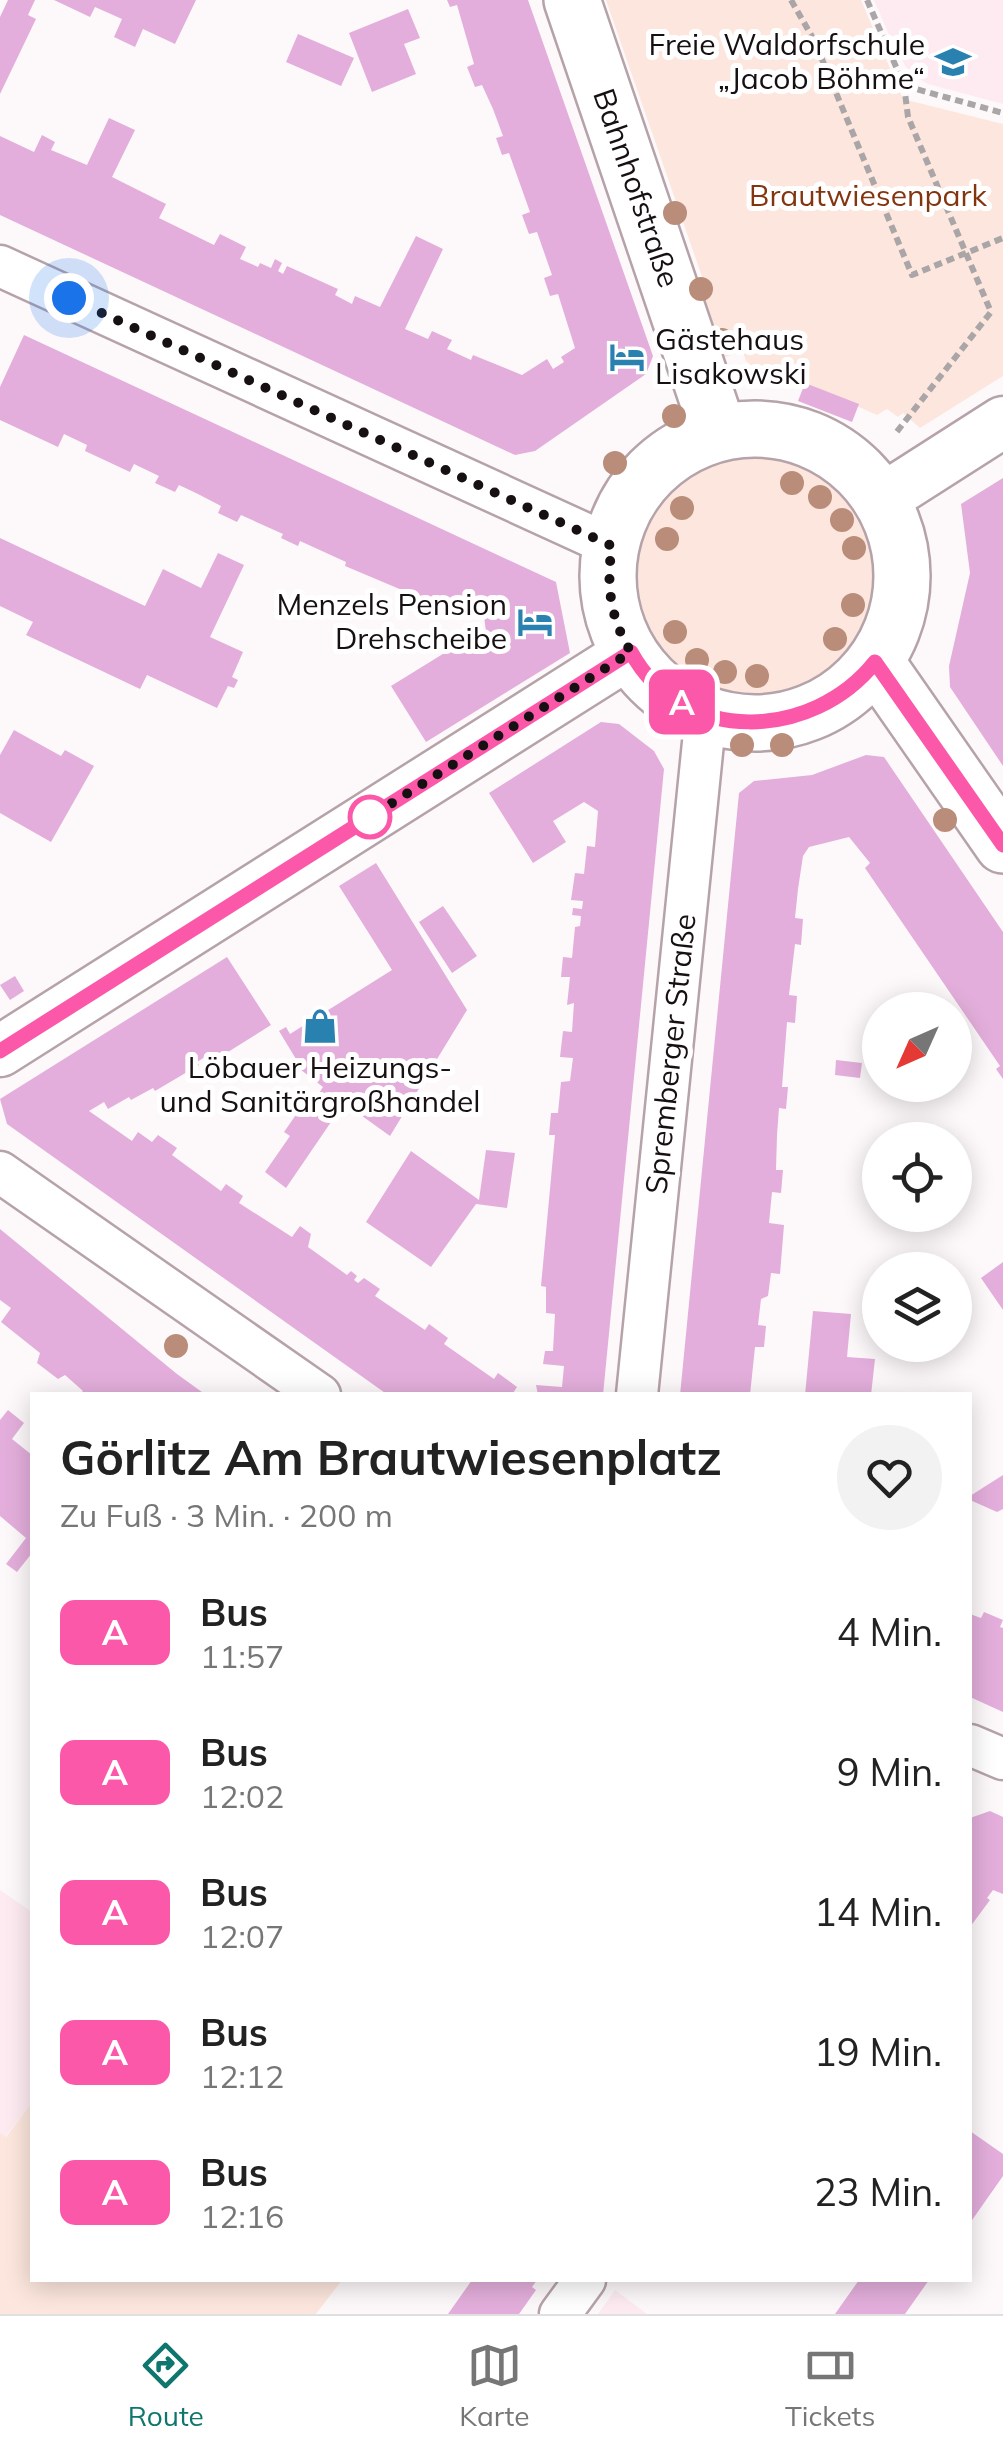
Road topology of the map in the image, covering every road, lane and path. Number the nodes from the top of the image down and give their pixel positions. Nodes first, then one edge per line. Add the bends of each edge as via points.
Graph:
1 (572, 0) edge
2 (791, 0) edge
3 (867, 0) edge
4 (814, 40) junction
5 (886, 48) junction
6 (904, 86) junction
7 (1003, 113) edge
8 (1003, 238) edge
9 (965, 254) junction
10 (0, 266) edge
11 (1003, 422) edge
12 (719, 434) junction
13 (895, 434) dead end
14 (881, 500) junction
15 (612, 546) junction
16 (631, 652) junction
17 (875, 662) junction
18 (706, 714) junction
19 (1003, 845) edge
20 (0, 1051) edge
21 (0, 1172) edge
22 (316, 1392) edge
23 (637, 1392) edge
24 (972, 1745) edge
25 (1003, 1760) edge
26 (584, 2282) edge
27 (560, 2314) edge

1 - 12 main road, Bahnhofstraße
2 - 4 path
3 - 5 path
4 - 5 path
4 - 9 path via 912,274
5 - 6 path
6 - 7 path
6 - 9 path via 908,117
8 - 9 path
9 - 13 path via 991,312
10 - 15 street
11 - 14 street
12 - 14 main road via 766,429 811,440 851,464
12 - 15 main road via 682,448 649,474 625,507
14 - 17 main road via 898,540 902,584 893,627
15 - 16 main road via 612,605
16 - 18 main road via 671,696
16 - 20 street
17 - 18 main road via 841,696 803,715 760,723
17 - 19 main road
18 - 23 street, Spremberger Straße
21 - 22 street
24 - 25 street
26 - 27 street

